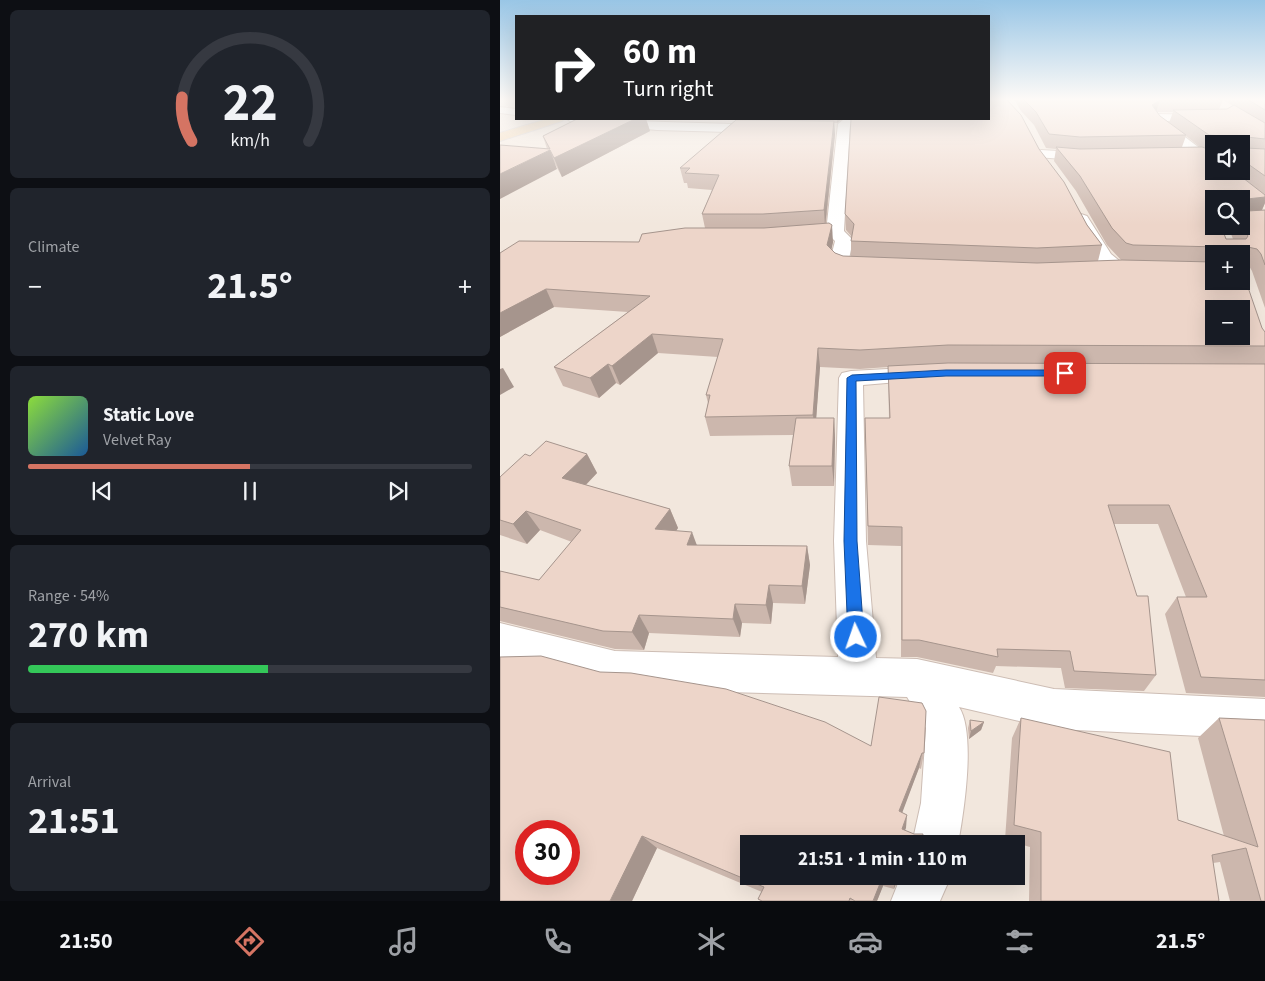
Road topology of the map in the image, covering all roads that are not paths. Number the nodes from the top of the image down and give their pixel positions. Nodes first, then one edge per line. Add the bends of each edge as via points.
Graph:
1 (841, 141) edge
2 (1181, 141) edge
3 (1041, 154) edge
4 (1199, 155) junction
5 (1205, 155) edge
6 (1107, 156) edge
7 (1176, 156) edge
8 (1205, 159) edge
9 (1074, 204) edge
10 (890, 268) edge
11 (1117, 269) junction
12 (1089, 271) edge
13 (1205, 272) edge
14 (946, 373) edge
15 (500, 640) edge
16 (858, 675) junction
17 (917, 678) junction
18 (1265, 719) edge
19 (937, 835) edge
20 (923, 885) edge
21 (915, 901) edge

1 - 10 street via 828,234 844,240 839,261 844,265
2 - 4 street
3 - 6 street
4 - 5 street
4 - 7 street
4 - 8 street
9 - 11 street via 1093,242
11 - 12 street
11 - 13 street
14 - 16 street via 852,378 850,541
15 - 16 street via 615,670
16 - 17 street
17 - 18 street via 1054,709
17 - 19 street via 947,724 943,803
20 - 21 street

